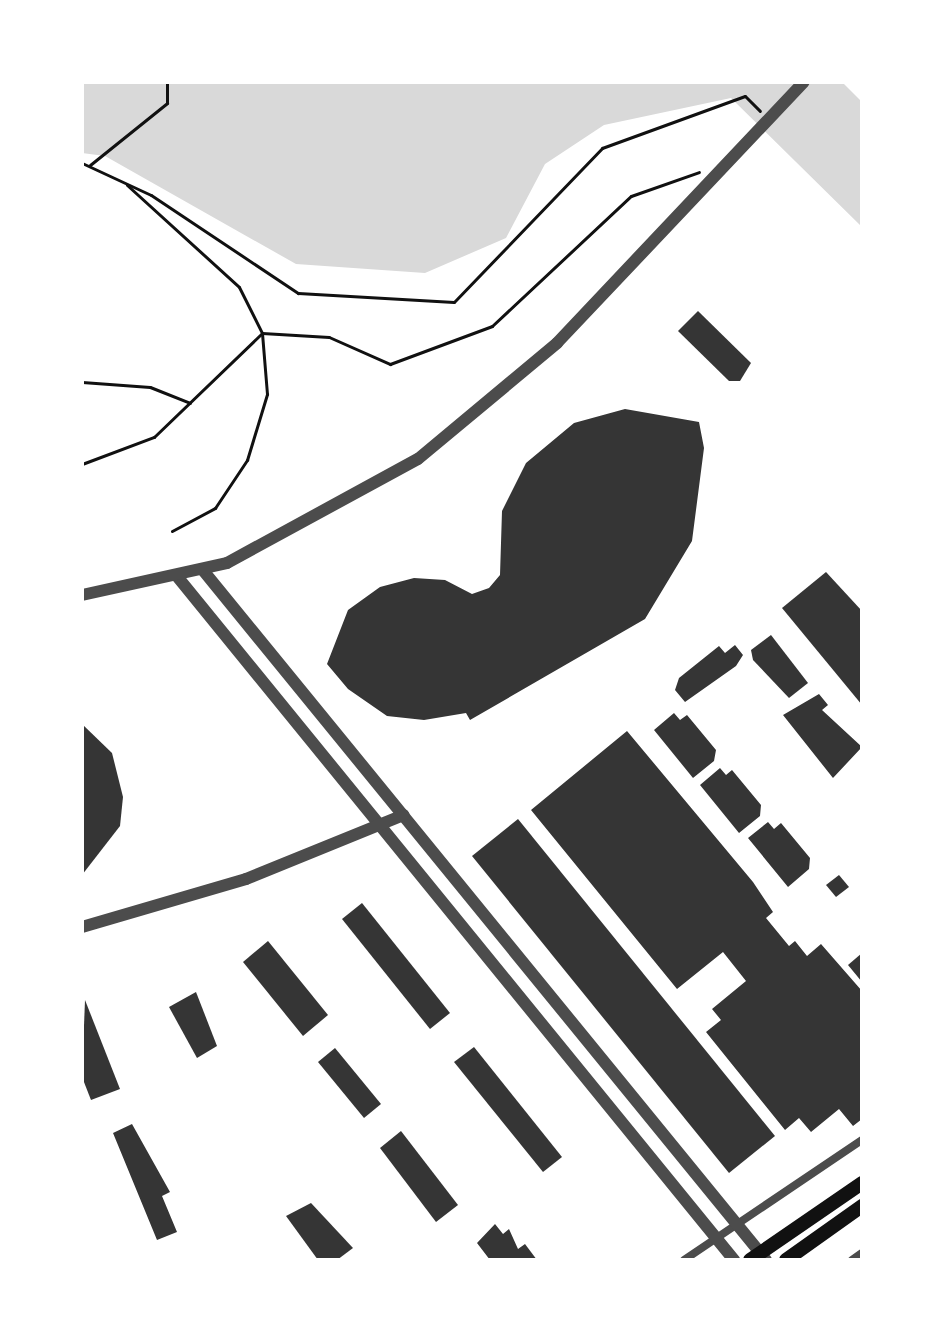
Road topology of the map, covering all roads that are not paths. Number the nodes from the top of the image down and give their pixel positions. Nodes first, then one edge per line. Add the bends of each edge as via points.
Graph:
1 (804, 82) edge
2 (202, 569) junction
3 (176, 575) junction
4 (82, 595) edge
5 (404, 815) junction
6 (382, 828) junction
7 (82, 927) edge
8 (862, 1140) edge
9 (862, 1183) edge
10 (862, 1206) edge
11 (738, 1223) junction
12 (717, 1238) junction
13 (862, 1253) edge
14 (759, 1258) edge
15 (684, 1260) edge
16 (734, 1260) edge
17 (786, 1260) edge
18 (852, 1260) edge

1 - 2 street via 557,343 418,459 227,563
2 - 3 street
2 - 5 street
3 - 4 street
3 - 6 street
5 - 6 street
5 - 11 street
6 - 7 street via 246,879
6 - 12 street
8 - 11 street
9 - 14 main road
10 - 17 main road
11 - 12 street
11 - 14 street
12 - 15 street
12 - 16 street
13 - 18 street

